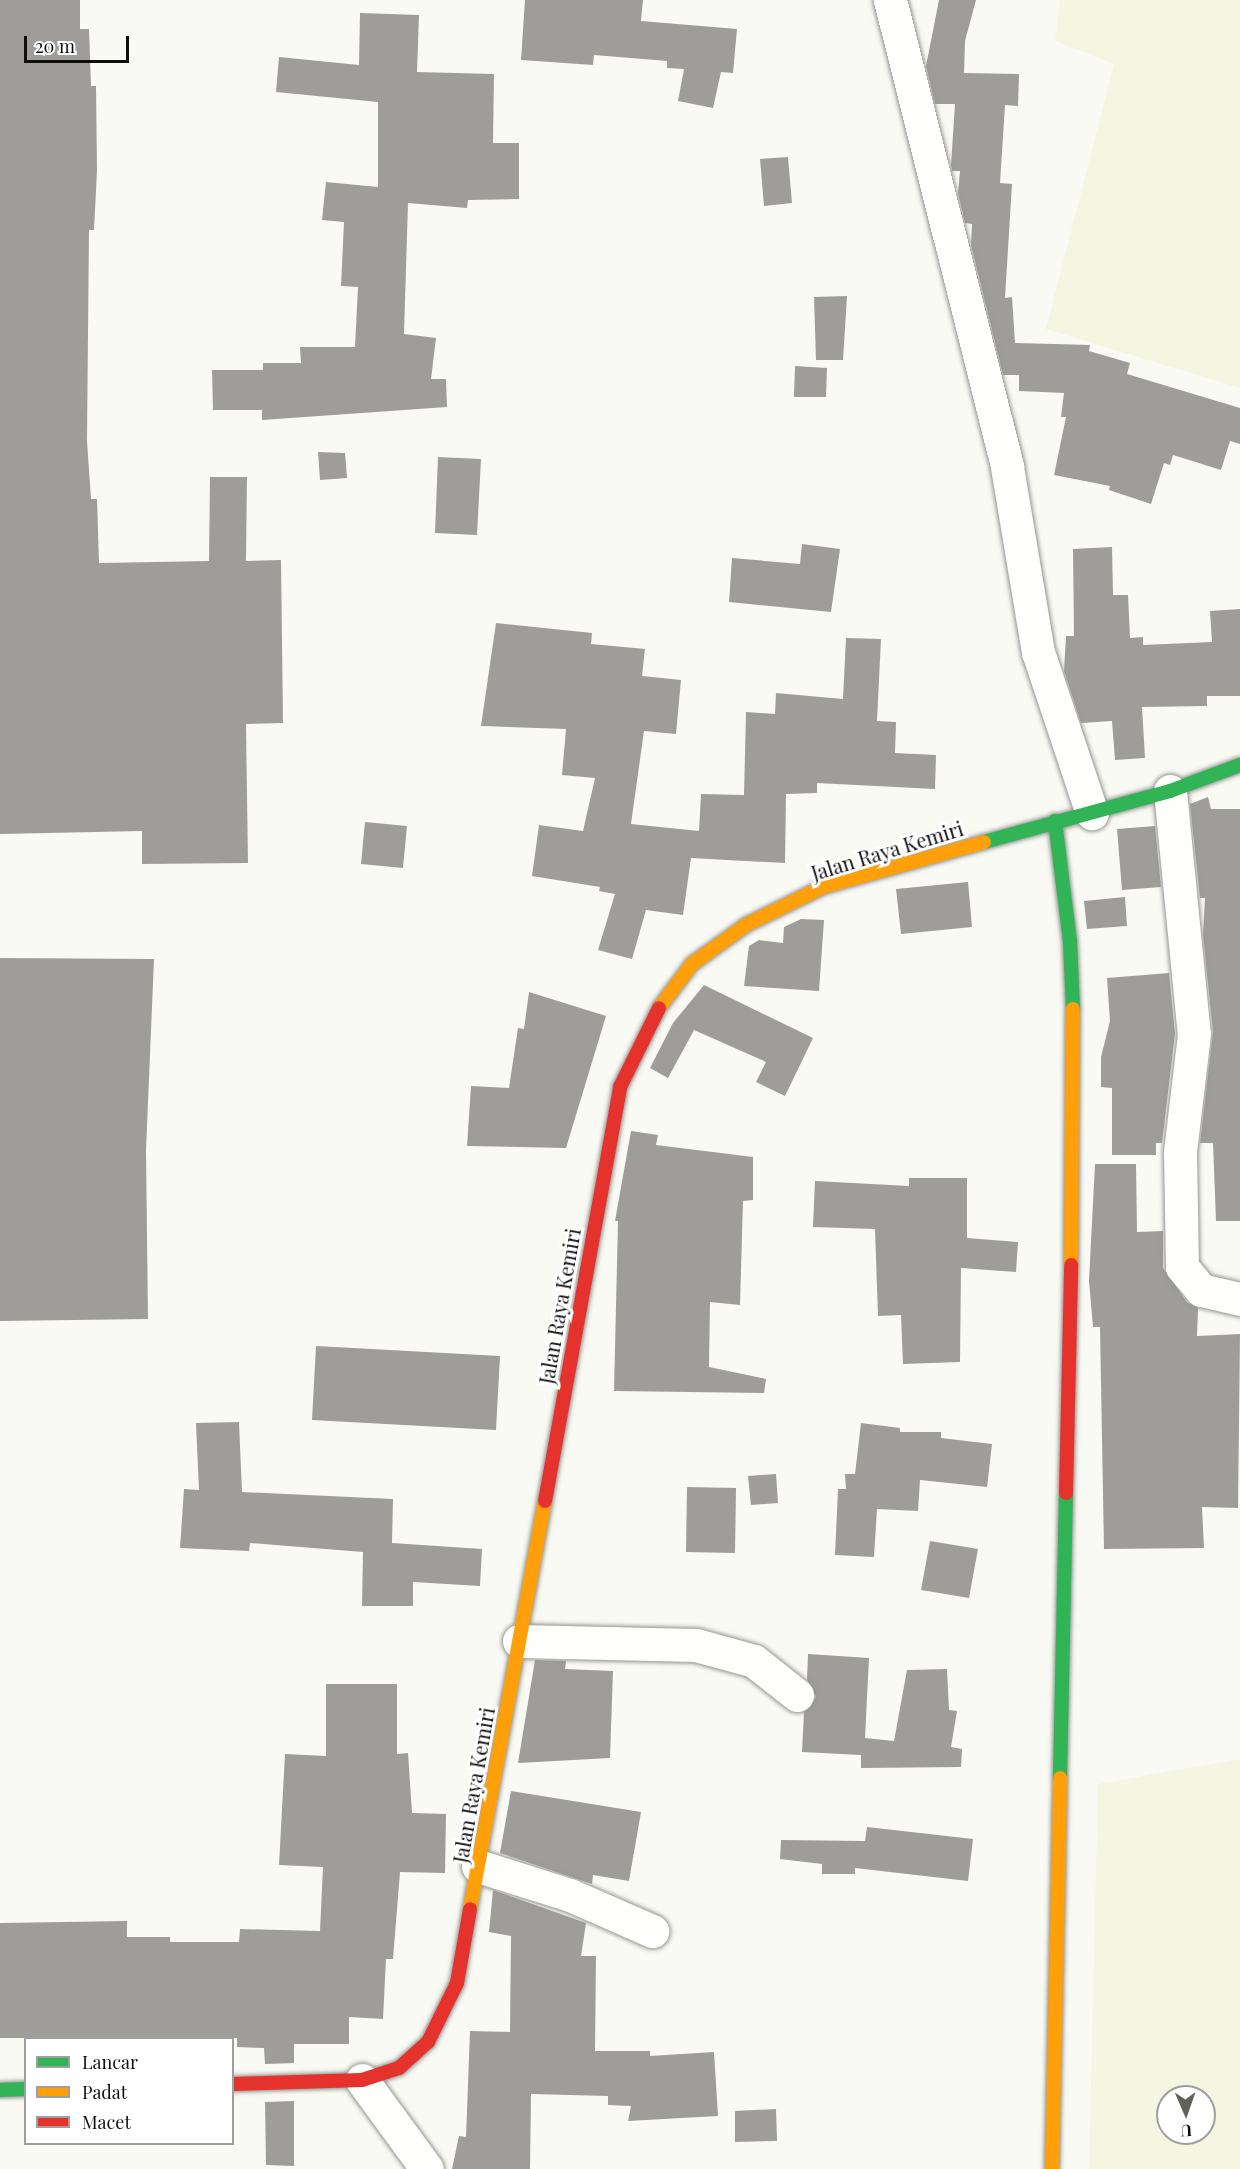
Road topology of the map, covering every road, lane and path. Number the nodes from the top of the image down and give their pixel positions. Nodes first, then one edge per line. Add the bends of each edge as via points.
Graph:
1 (890, 0) edge
2 (1240, 765) edge
3 (1170, 791) junction
4 (1092, 813) junction
5 (1055, 820) junction
6 (1240, 1299) edge
7 (519, 1641) junction
8 (797, 1695) dead end
9 (478, 1866) junction
10 (652, 1930) dead end
11 (362, 2080) junction
12 (234, 2084) edge
13 (24, 2089) edge
14 (0, 2090) edge
15 (427, 2169) edge
16 (1052, 2169) edge

1 - 4 street via 1007,467 1038,652
2 - 3 street, Jalan Raya Kemiri
3 - 4 street, Jalan Raya Kemiri
3 - 6 street via 1194,1034 1180,1152 1182,1267 1201,1290
4 - 5 street, Jalan Raya Kemiri
5 - 7 street, Jalan Raya Kemiri via 823,887 736,932 692,964 662,1002 620,1087
5 - 16 street via 1070,941 1075,1075
7 - 8 street via 696,1646 754,1661
7 - 9 street, Jalan Raya Kemiri
9 - 10 street via 570,1895
9 - 11 street, Jalan Raya Kemiri via 457,1983 428,2042 399,2068
11 - 12 street, Jalan Raya Kemiri
11 - 15 street
13 - 14 street

